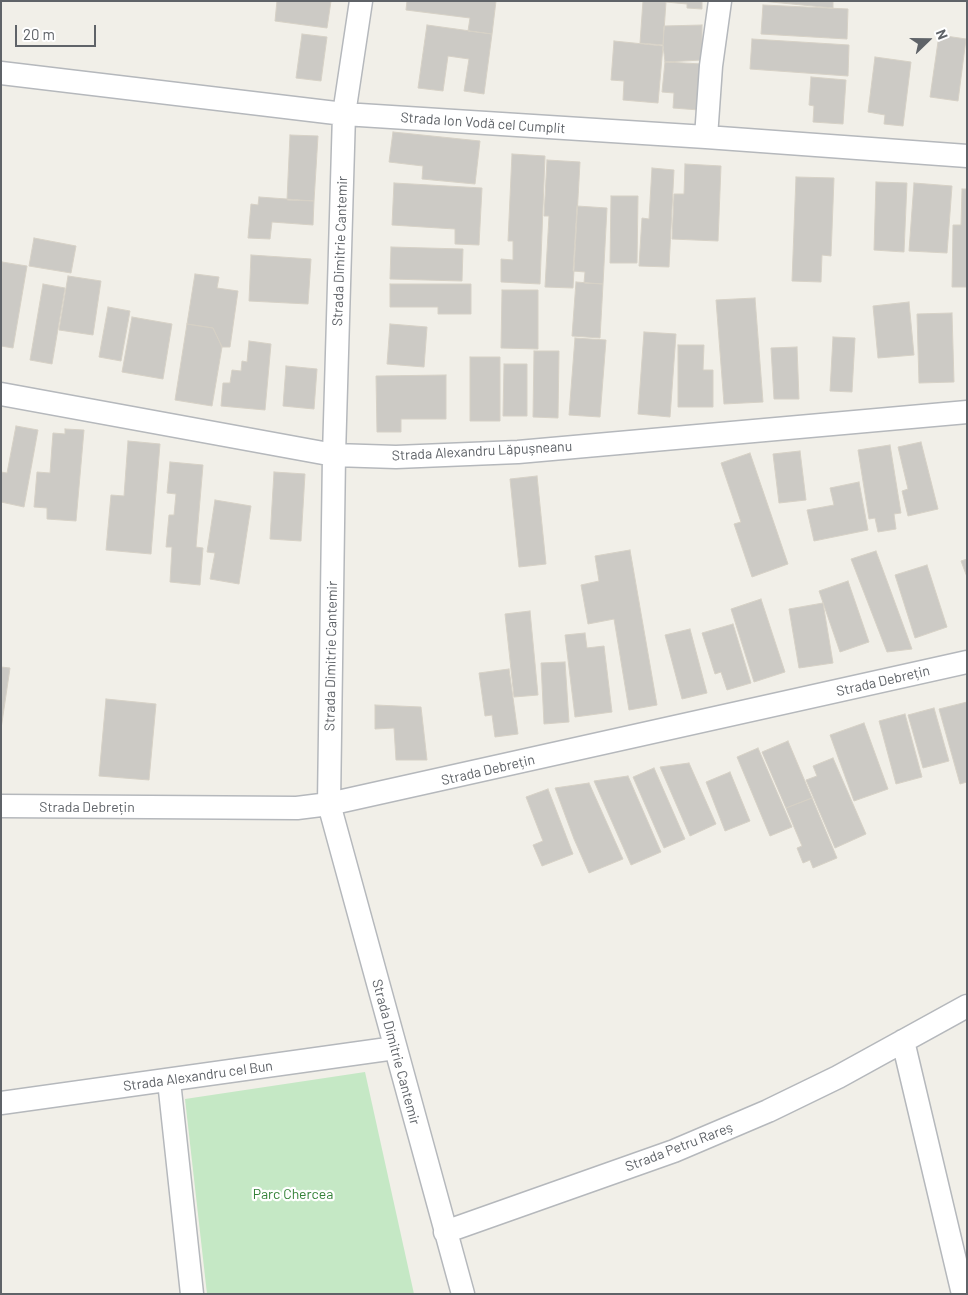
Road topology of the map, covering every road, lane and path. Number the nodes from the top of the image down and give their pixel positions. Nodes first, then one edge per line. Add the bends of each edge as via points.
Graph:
1 (361, 1) edge
2 (720, 1) edge
3 (1, 73) edge
4 (344, 114) junction
5 (706, 137) junction
6 (967, 156) edge
7 (1, 394) edge
8 (967, 412) edge
9 (334, 455) junction
10 (967, 662) edge
11 (329, 804) junction
12 (1, 806) edge
13 (967, 1006) edge
14 (903, 1041) junction
15 (395, 1048) junction
16 (169, 1081) junction
17 (1, 1102) edge
18 (446, 1232) junction
19 (192, 1294) edge
20 (463, 1294) edge
21 (963, 1294) edge

1 - 4 street, Strada Dimitrie Cantemir
2 - 5 street
3 - 4 street, Strada Ion Vodă cel Cumplit
4 - 5 street, Strada Ion Vodă cel Cumplit
4 - 9 street, Strada Dimitrie Cantemir
5 - 6 street, Strada Ion Vodă cel Cumplit
7 - 9 street, Strada Alexandru Lăpușneanu
8 - 9 street, Strada Alexandru Lăpușneanu via 518,452 396,457
9 - 11 street, Strada Dimitrie Cantemir
10 - 11 street, Strada Debrețin
11 - 12 street, Strada Debrețin via 297,808
11 - 15 street, Strada Dimitrie Cantemir
13 - 14 street, Strada Petru Rareș
14 - 18 street, Strada Petru Rareș via 768,1112 674,1151
14 - 21 street
15 - 16 street, Strada Alexandru cel Bun
15 - 18 street, Strada Dimitrie Cantemir
16 - 17 street, Strada Alexandru cel Bun
16 - 19 street
18 - 20 street, Strada Dimitrie Cantemir

